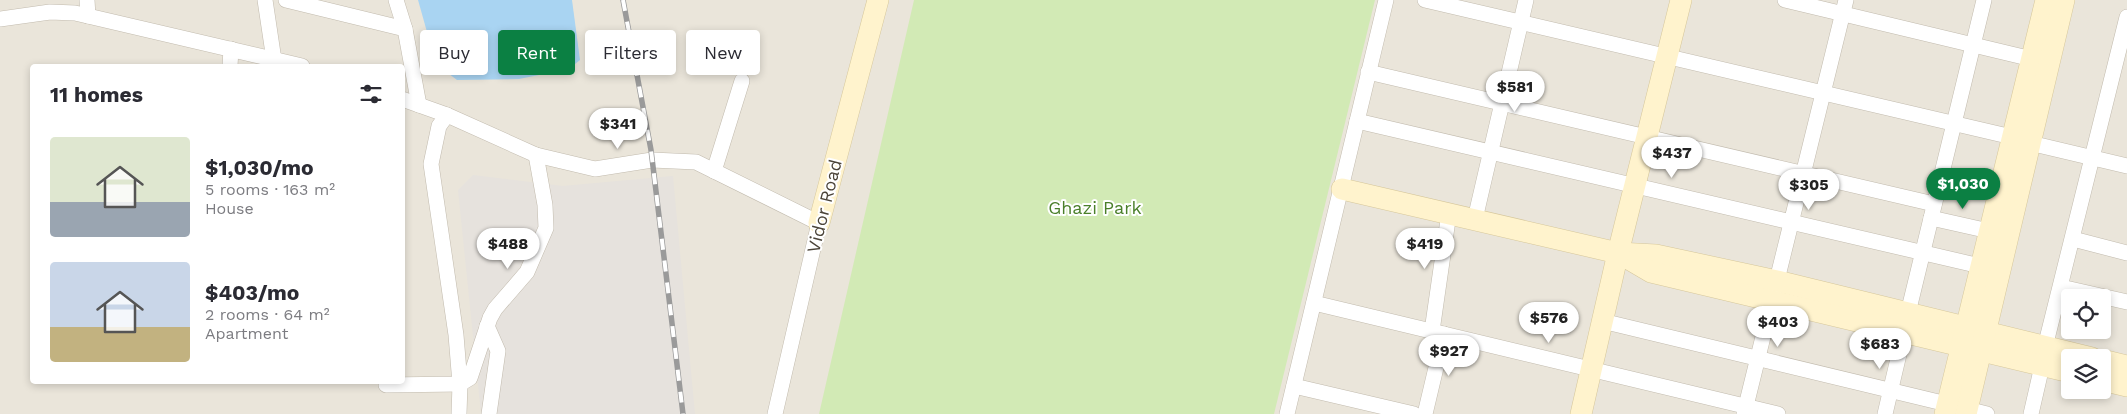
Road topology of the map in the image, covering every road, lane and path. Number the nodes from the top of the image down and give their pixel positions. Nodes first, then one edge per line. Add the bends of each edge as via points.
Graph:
1 (88, 0) edge
2 (266, 0) edge
3 (286, 0) edge
4 (396, 0) edge
5 (875, 0) edge
6 (1386, 0) edge
7 (1425, 0) edge
8 (1526, 0) edge
9 (1681, 0) edge
10 (1786, 0) edge
11 (1984, 0) edge
12 (2046, 0) edge
13 (2064, 0) edge
14 (53, 6) edge
15 (1844, 7) edge
16 (88, 16) junction
17 (2127, 17) edge
18 (0, 19) edge
19 (1521, 22) junction
20 (405, 28) junction
21 (1973, 45) junction
22 (231, 49) junction
23 (1667, 56) junction
24 (2032, 59) junction
25 (274, 60) junction
26 (230, 64) edge
27 (293, 64) edge
28 (1368, 72) junction
29 (2120, 78) edge
30 (742, 81) dead end
31 (1823, 93) junction
32 (405, 100) edge
33 (1502, 103) junction
34 (419, 105) junction
35 (447, 115) junction
36 (1358, 121) junction
37 (1954, 124) junction
38 (1646, 137) junction
39 (2021, 140) junction
40 (1491, 151) junction
41 (536, 155) junction
42 (2092, 158) junction
43 (2127, 166) edge
44 (714, 171) junction
45 (1803, 174) junction
46 (1634, 185) junction
47 (1342, 189) junction
48 (1933, 211) junction
49 (1448, 213) junction
50 (1475, 219) junction
51 (1791, 222) junction
52 (819, 223) junction
53 (1989, 231) junction
54 (2072, 240) junction
55 (1618, 253) junction
56 (1923, 253) junction
57 (2127, 253) edge
58 (1980, 266) junction
59 (1777, 281) junction
60 (2061, 287) junction
61 (1772, 301) junction
62 (2127, 302) edge
63 (1314, 303) junction
64 (1602, 321) junction
65 (1906, 323) junction
66 (487, 326) junction
67 (1438, 332) junction
68 (1963, 337) junction
69 (1983, 342) junction
70 (2044, 356) junction
71 (2061, 357) edge
72 (1758, 359) junction
73 (2111, 362) edge
74 (2061, 366) edge
75 (2127, 366) edge
76 (1591, 369) junction
77 (2111, 382) edge
78 (386, 384) dead end
79 (460, 384) junction
80 (1294, 386) junction
81 (2127, 386) edge
82 (1890, 391) junction
83 (1745, 410) edge
84 (1962, 411) edge
85 (459, 414) edge
86 (489, 414) edge
87 (776, 414) edge
88 (1287, 414) edge
89 (1414, 414) edge
90 (1425, 414) edge
91 (1581, 414) edge
92 (1778, 414) edge
93 (1885, 414) edge
94 (2031, 414) edge

1 - 16 street
2 - 25 street
3 - 20 street
4 - 20 street
5 - 52 street, Vidor Road
6 - 28 street
7 - 19 street
8 - 19 street
9 - 23 street
10 - 15 street
11 - 21 street
12 - 24 street
13 - 39 street
14 - 16 street
14 - 18 street
15 - 21 street
15 - 31 street
16 - 22 street
17 - 29 street
19 - 23 street
19 - 33 street
20 - 34 street
21 - 24 street
21 - 37 street
22 - 25 street
22 - 26 street
23 - 31 street
23 - 38 street
24 - 39 street
25 - 27 street
28 - 33 street
28 - 36 street
29 - 42 street
30 - 44 street
31 - 37 street
31 - 45 street
32 - 34 street
33 - 38 street
33 - 40 street
34 - 35 street
35 - 41 street
35 - 79 street via 439,126 432,164
36 - 40 street
36 - 47 street
37 - 39 street
37 - 48 street
38 - 45 street
38 - 46 street
39 - 42 street
39 - 53 street
39 - 69 street
40 - 46 street
40 - 50 street
41 - 44 street via 595,169 652,160 696,162
41 - 66 street via 546,228 527,272 495,308
42 - 43 street
42 - 54 street
44 - 52 street
45 - 48 street
45 - 51 street
46 - 51 street
46 - 55 street
47 - 49 street
47 - 63 street
48 - 53 street
48 - 56 street
49 - 50 street
49 - 67 street
50 - 55 street
51 - 56 street
51 - 59 street
52 - 87 street, Vidor Road
53 - 58 street
54 - 57 street
54 - 60 street
55 - 59 street via 1656,255
55 - 61 street via 1651,272
55 - 64 street
56 - 58 street
56 - 65 street
58 - 68 street
59 - 61 street
59 - 65 street
60 - 62 street
60 - 70 street
61 - 65 street
61 - 72 street
63 - 67 street
63 - 80 street
64 - 72 street
64 - 76 street
65 - 68 street
65 - 82 street
66 - 79 street via 470,378
66 - 86 street via 498,351
67 - 76 street
67 - 90 street
68 - 69 street
68 - 84 street
69 - 70 street
69 - 84 street
70 - 71 street
70 - 74 street
70 - 94 street
72 - 82 street
72 - 83 street
73 - 75 street
76 - 83 street
76 - 91 street
77 - 81 street
78 - 79 street
79 - 85 street
80 - 88 street
80 - 89 street
82 - 84 street
82 - 93 street
83 - 92 street

